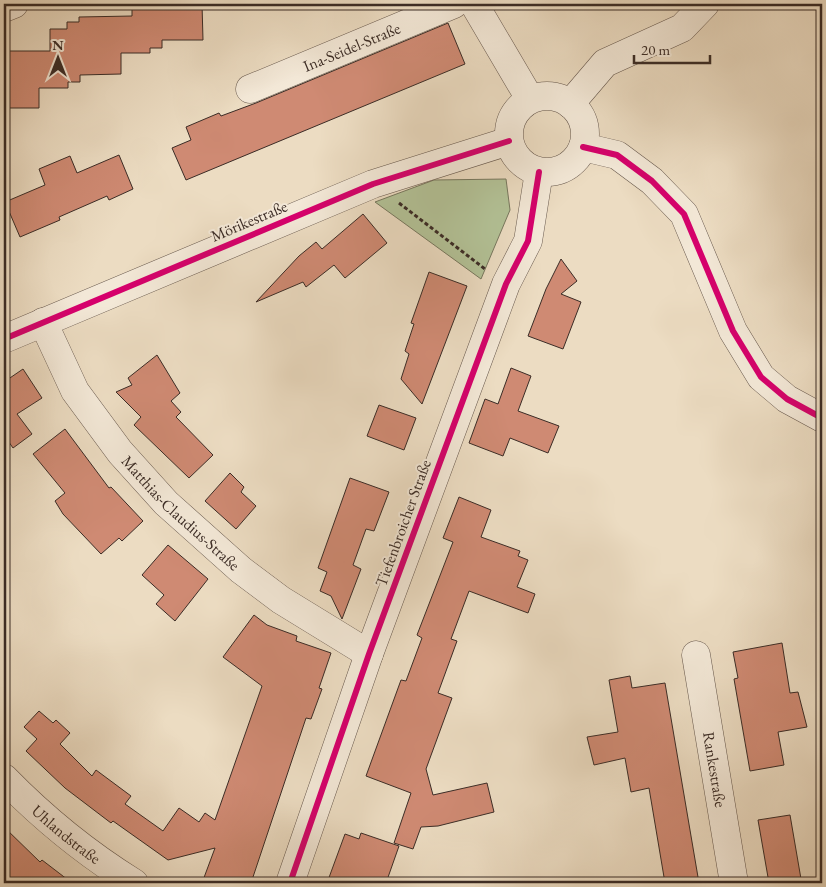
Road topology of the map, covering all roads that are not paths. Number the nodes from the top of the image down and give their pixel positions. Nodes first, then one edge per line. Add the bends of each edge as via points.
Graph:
1 (14, 4) edge
2 (454, 4) edge
3 (474, 4) edge
4 (705, 4) edge
5 (4, 8) edge
6 (250, 89) dead end
7 (530, 99) junction
8 (570, 104) junction
9 (508, 141) junction
10 (583, 147) junction
11 (539, 172) junction
12 (43, 322) junction
13 (4, 339) edge
14 (822, 418) edge
15 (369, 654) junction
16 (696, 655) dead end
17 (4, 778) edge
18 (134, 883) edge
19 (290, 883) edge
20 (734, 883) edge

1 - 5 street
2 - 6 street, Ina-Seidel-Straße
3 - 7 street
4 - 8 street via 682,28 605,63
7 - 8 street via 558,97
7 - 9 street via 517,110 509,124
8 - 10 street via 581,116 585,131
9 - 11 street via 524,166
9 - 12 street, Mörikestraße via 373,184
10 - 11 street via 573,163 557,172
10 - 14 street via 617,155 652,181 684,214 733,331 761,377 787,399
11 - 15 street, Tiefenbroicher Straße via 528,241 506,284
12 - 13 street, Mörikestraße
12 - 15 street, Matthias-Claudius-Straße via 75,391 120,452 166,503 241,570 282,600
15 - 19 street, Tiefenbroicher Straße
16 - 20 street, Rankestraße
17 - 18 street, Uhlandstraße via 41,816 95,859

